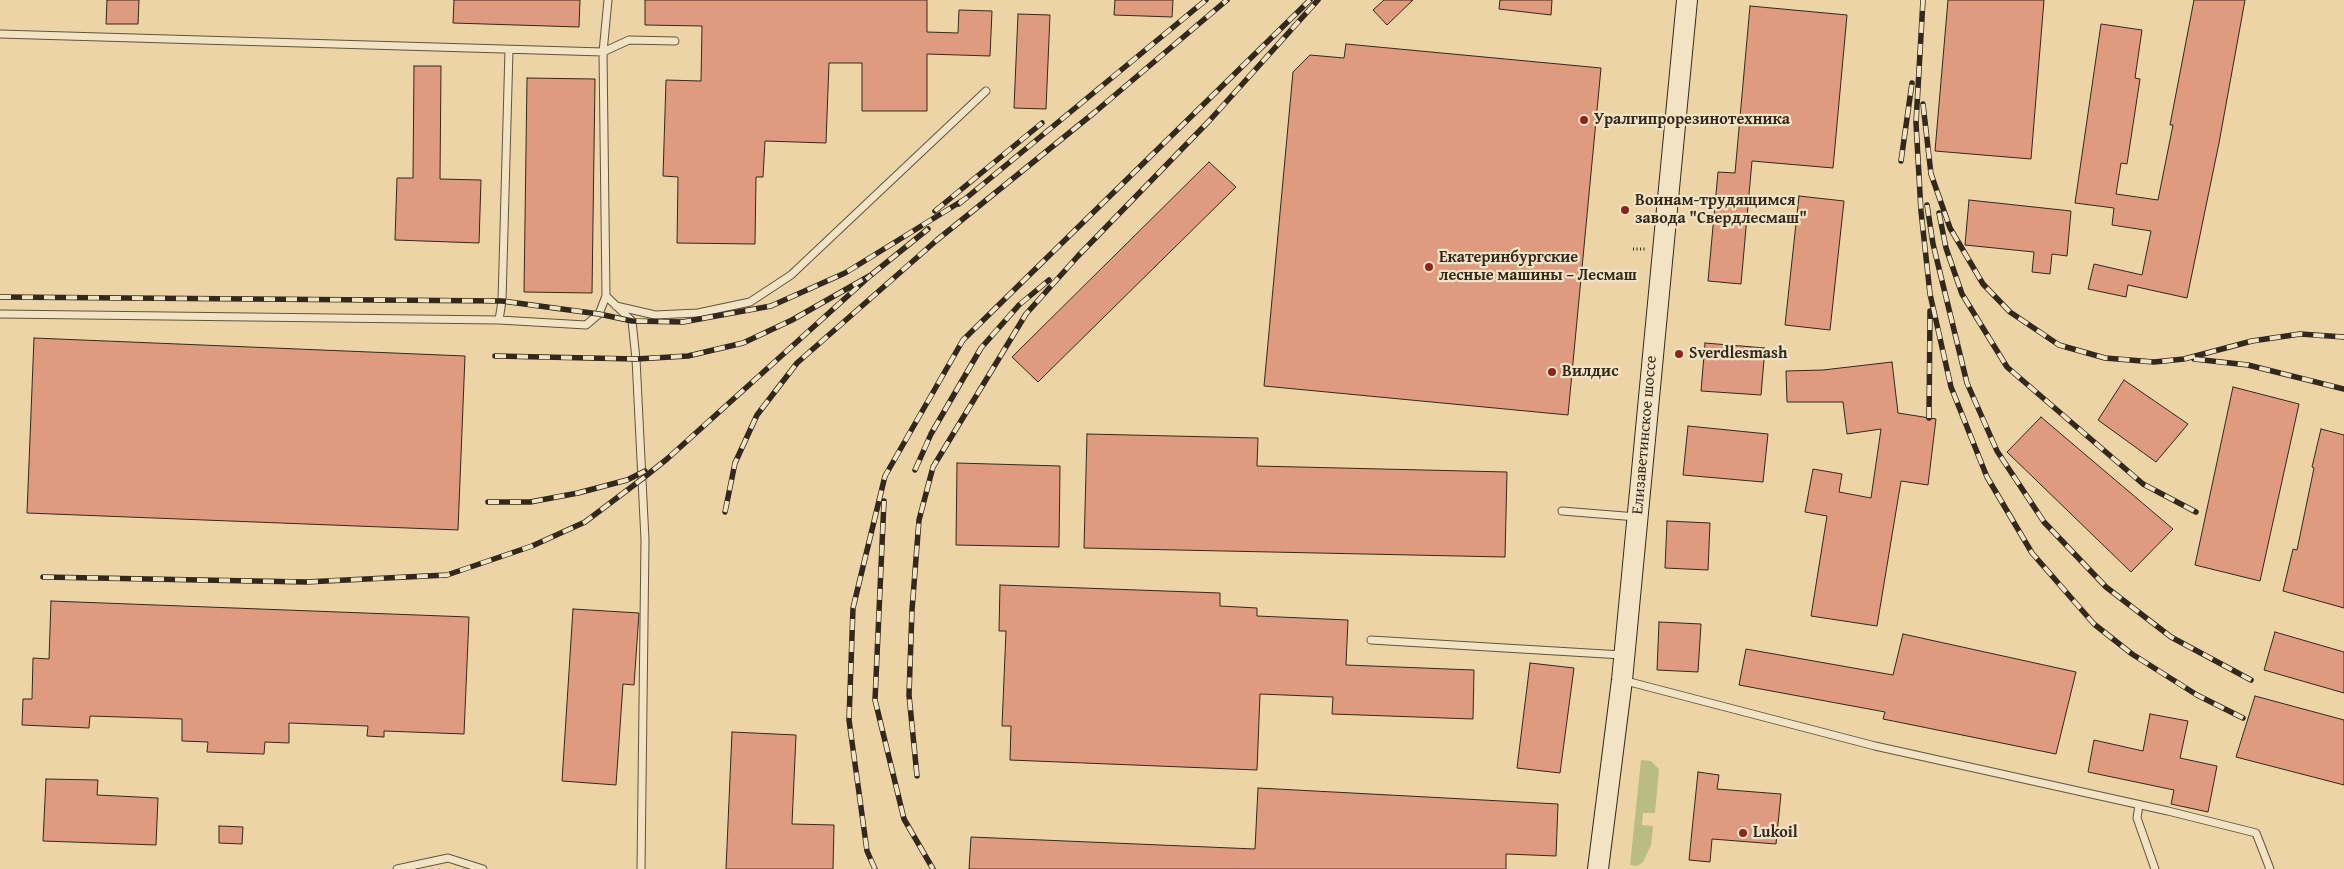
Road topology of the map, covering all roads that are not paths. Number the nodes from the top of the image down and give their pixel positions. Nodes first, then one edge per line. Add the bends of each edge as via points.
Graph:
1 (608, 0) edge
2 (1687, 0) edge
3 (0, 34) edge
4 (676, 41) dead end
5 (509, 50) junction
6 (603, 52) junction
7 (986, 91) dead end
8 (606, 296) junction
9 (616, 306) junction
10 (0, 314) edge
11 (499, 320) junction
12 (1562, 511) dead end
13 (1637, 517) junction
14 (1371, 640) dead end
15 (1624, 656) junction
16 (1622, 680) junction
17 (2139, 805) junction
18 (397, 869) edge
19 (483, 869) edge
20 (642, 869) edge
21 (1598, 869) edge
22 (2155, 869) edge
23 (2270, 869) edge

1 - 6 lane
2 - 13 main road, Елизаветинское шоссе
3 - 5 lane
4 - 6 lane via 630,40
5 - 6 lane
5 - 11 lane
6 - 8 lane
7 - 9 lane via 791,275 750,302 698,313 655,315
8 - 9 lane
8 - 11 lane via 598,314 586,325
9 - 20 lane via 632,321 645,540
10 - 11 lane
12 - 13 lane
13 - 15 main road, Елизаветинское шоссе
14 - 15 lane
15 - 16 main road, Елизаветинское шоссе
16 - 17 lane via 1875,746
16 - 21 main road, Елизаветинское шоссе
17 - 22 lane via 2137,818
17 - 23 lane via 2256,834
18 - 19 lane via 448,858

